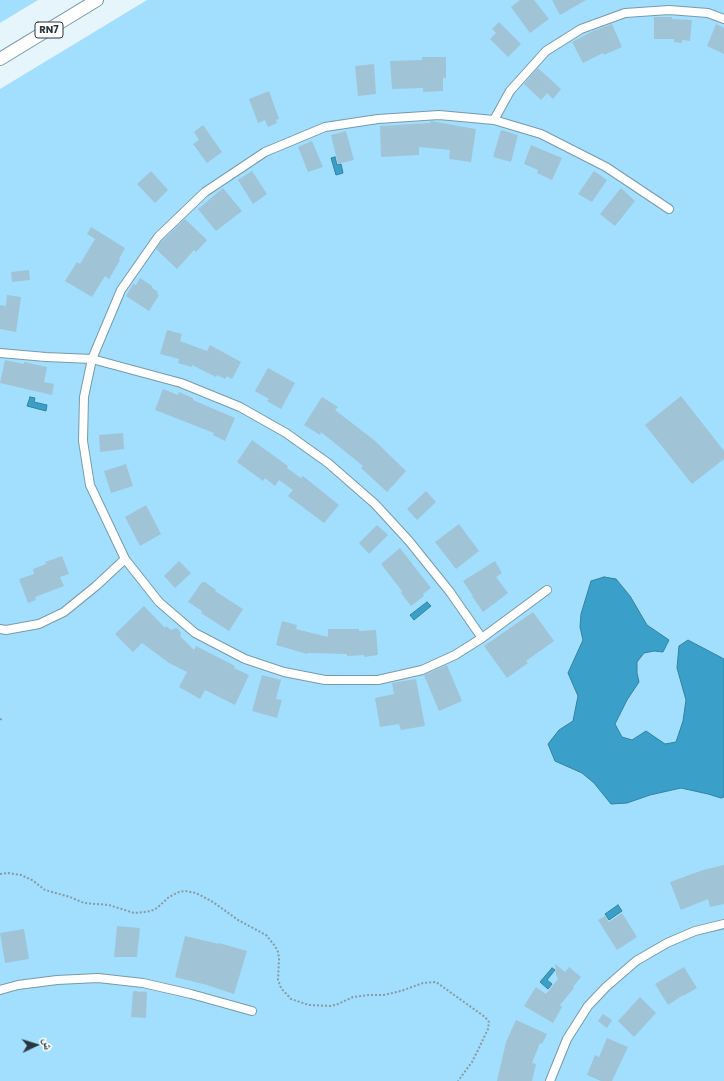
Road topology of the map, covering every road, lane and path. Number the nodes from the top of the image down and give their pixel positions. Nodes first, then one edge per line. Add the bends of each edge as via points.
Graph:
1 (97, 0) edge
2 (724, 19) edge
3 (0, 59) edge
4 (494, 120) junction
5 (669, 209) dead end
6 (0, 353) edge
7 (92, 359) junction
8 (126, 559) junction
9 (547, 590) dead end
10 (0, 629) edge
11 (482, 638) junction
12 (0, 719) edge
13 (3, 720) dead end
14 (0, 874) edge
15 (724, 924) edge
16 (0, 990) edge
17 (252, 1011) dead end
18 (458, 1081) edge
19 (550, 1081) edge

1 - 3 main road, RN7
2 - 4 street via 708,14 669,10 625,13 582,29 546,51 510,91
4 - 5 street via 541,134 606,167
4 - 7 street via 439,115 378,119 325,127 265,152 205,192 158,237 121,290
6 - 7 street
7 - 8 street via 84,397 83,441 90,485
7 - 11 street via 181,383 240,408 286,433 328,462 376,504 409,541 450,592
8 - 10 street via 64,612 39,624
8 - 11 street via 159,602 195,634 245,659 284,672 325,680 378,680 422,670 455,656
9 - 11 street
12 - 13 path
14 - 18 path via 21,875 45,890 84,903 108,905 134,913 157,908 179,892 196,893 266,935 275,946 280,959 278,980 281,988 290,999 309,1005 332,1006 353,998 384,995 423,983 436,982 489,1022 472,1062
15 - 19 street via 695,930 667,943 636,961 606,987 588,1006 568,1039
16 - 17 street via 57,980 98,978 184,992

